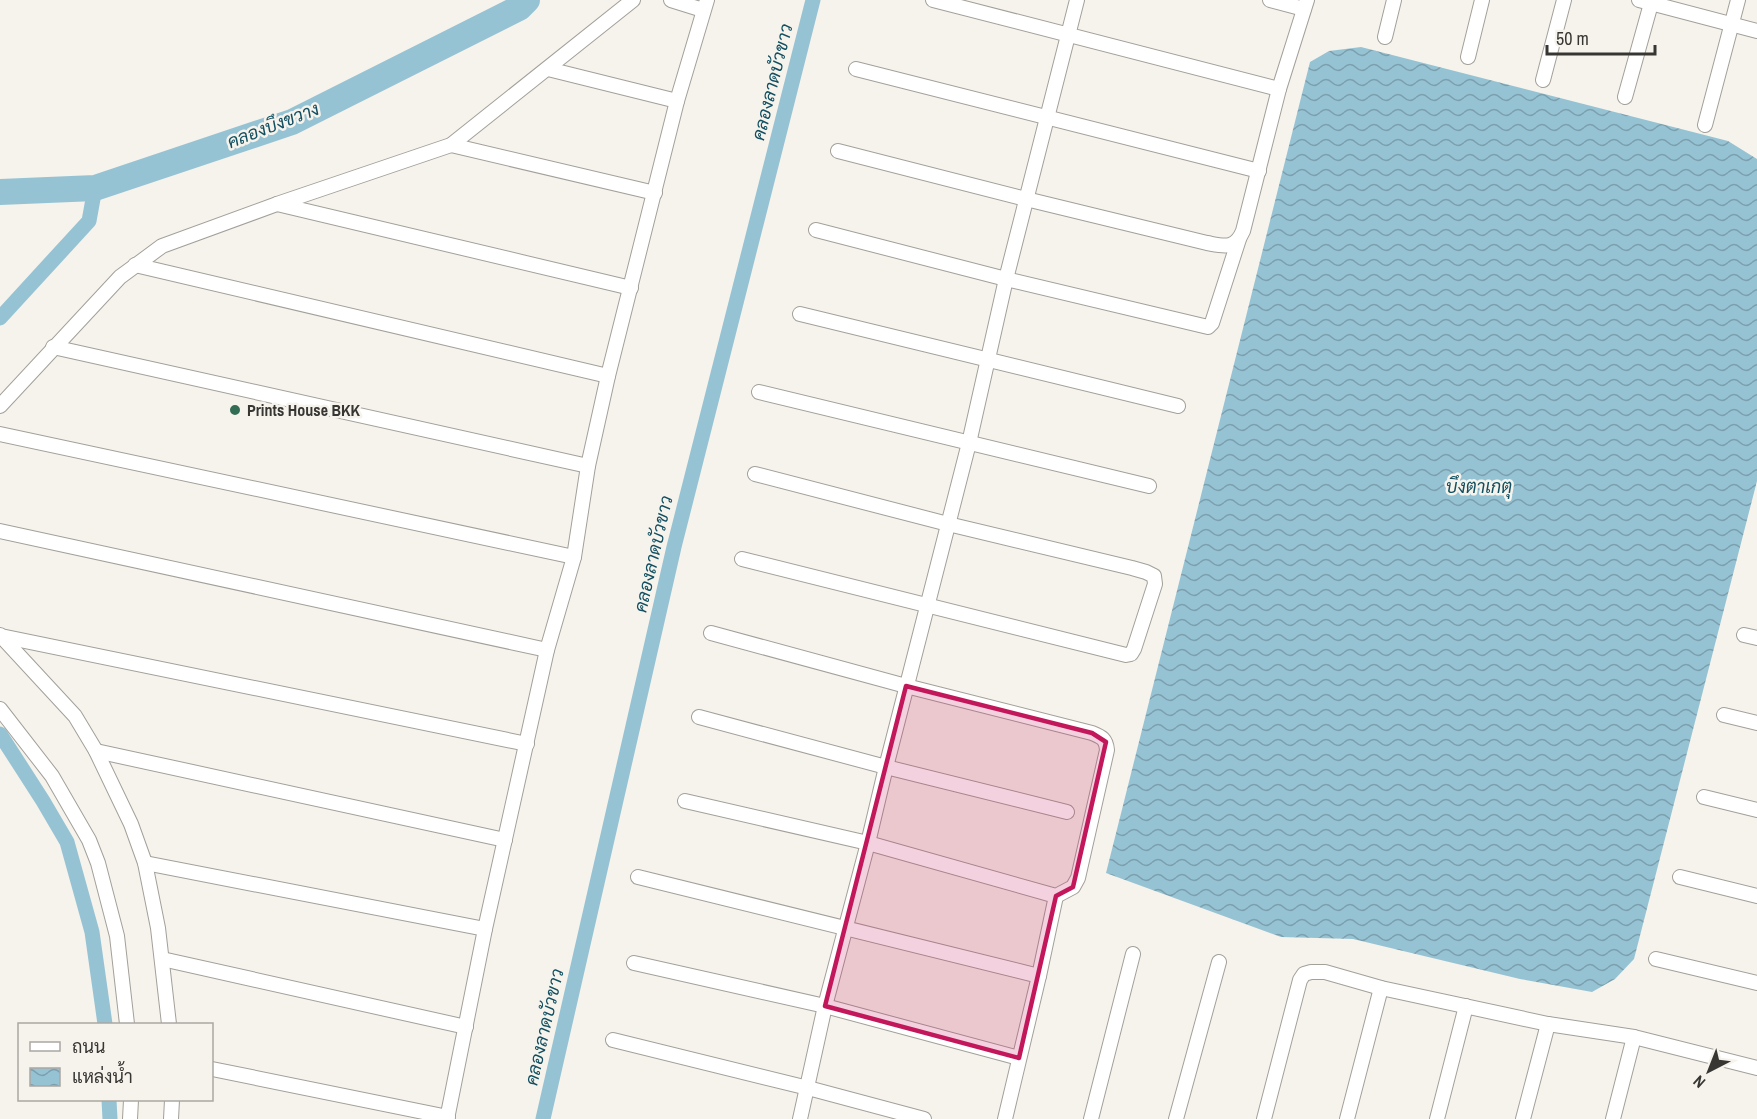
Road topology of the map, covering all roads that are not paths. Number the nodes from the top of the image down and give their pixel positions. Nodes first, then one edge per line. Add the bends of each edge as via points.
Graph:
1 (633, 0) edge
2 (671, 0) edge
3 (933, 0) edge
4 (1077, 0) edge
5 (1270, 0) edge
6 (1394, 0) edge
7 (1482, 0) edge
8 (1564, 0) edge
9 (1738, 0) edge
10 (1648, 1) edge
11 (1306, 4) edge
12 (705, 5) edge
13 (1732, 24) junction
14 (1757, 30) edge
15 (1067, 36) junction
16 (1385, 37) dead end
17 (1468, 57) dead end
18 (548, 69) junction
19 (856, 69) dead end
20 (1543, 80) dead end
21 (1279, 89) junction
22 (1625, 97) dead end
23 (677, 101) junction
24 (1046, 118) junction
25 (1705, 125) dead end
26 (451, 145) junction
27 (838, 151) dead end
28 (1258, 171) junction
29 (655, 193) junction
30 (1026, 199) junction
31 (277, 204) junction
32 (816, 230) dead end
33 (1239, 239) junction
34 (135, 266) junction
35 (1006, 279) junction
36 (631, 288) junction
37 (800, 314) dead end
38 (53, 347) junction
39 (988, 360) junction
40 (608, 376) junction
41 (759, 392) dead end
42 (0, 406) edge
43 (1178, 406) dead end
44 (0, 434) edge
45 (969, 443) junction
46 (588, 466) junction
47 (755, 474) dead end
48 (1149, 486) dead end
49 (948, 524) junction
50 (0, 531) edge
51 (574, 557) junction
52 (742, 559) dead end
53 (927, 605) junction
54 (711, 633) dead end
55 (0, 636) edge
56 (548, 650) junction
57 (906, 686) junction
58 (0, 709) edge
59 (1724, 715) dead end
60 (699, 717) dead end
61 (1757, 723) edge
62 (527, 744) junction
63 (96, 751) junction
64 (886, 767) junction
65 (1704, 797) dead end
66 (685, 801) dead end
67 (1757, 810) edge
68 (1067, 812) dead end
69 (505, 840) junction
70 (868, 843) junction
71 (145, 863) junction
72 (638, 877) dead end
73 (1680, 877) dead end
74 (1056, 896) junction
75 (1757, 896) edge
76 (845, 928) junction
77 (485, 929) junction
78 (1133, 954) dead end
79 (162, 959) junction
80 (1656, 959) dead end
81 (1219, 962) dead end
82 (634, 963) dead end
83 (1039, 976) junction
84 (1757, 983) edge
85 (1381, 988) junction
86 (825, 1006) junction
87 (1466, 1006) junction
88 (127, 1023) edge
89 (169, 1023) edge
90 (1548, 1024) junction
91 (466, 1027) junction
92 (1634, 1037) junction
93 (613, 1040) dead end
94 (1019, 1058) junction
95 (1757, 1068) edge
96 (213, 1069) edge
97 (808, 1088) junction
98 (131, 1101) edge
99 (171, 1101) edge
100 (447, 1118) edge
101 (1615, 1118) edge
102 (130, 1119) edge
103 (171, 1119) edge
104 (800, 1119) edge
105 (924, 1119) edge
106 (1005, 1119) edge
107 (1091, 1119) edge
108 (1176, 1119) edge
109 (1264, 1119) edge
110 (1347, 1119) edge
111 (1437, 1119) edge
112 (1523, 1119) edge

1 - 18 street
2 - 12 street
3 - 15 street
4 - 15 street
5 - 11 street
6 - 16 street
7 - 17 street
8 - 20 street
9 - 13 street
10 - 13 street
10 - 22 street
11 - 21 street
12 - 23 street
13 - 14 street
13 - 25 street
15 - 21 street
15 - 24 street
18 - 23 street
18 - 26 street
19 - 24 street
21 - 28 street
23 - 29 street
24 - 28 street
24 - 30 street
26 - 29 street
26 - 31 street
27 - 30 street
28 - 33 street
29 - 36 street
30 - 33 street via 1225,246
30 - 35 street
31 - 34 street via 162,246
31 - 36 street
32 - 35 street
33 - 35 street via 1208,327
34 - 38 street
34 - 40 street
35 - 39 street
36 - 40 street
37 - 39 street
38 - 42 street
38 - 46 street
39 - 43 street
39 - 45 street
40 - 46 street
41 - 45 street
44 - 51 street
45 - 48 street
45 - 49 street
46 - 51 street
47 - 49 street
49 - 53 street
49 - 53 street via 1139,570 1154,576 1155,584 1134,649 1126,655
50 - 56 street
51 - 56 street
52 - 53 street
53 - 57 street
54 - 57 street
55 - 62 street
55 - 63 street via 75,716
56 - 62 street
57 - 64 street
57 - 74 street via 1092,733 1106,742 1078,878 1073,887
58 - 88 street via 52,776 89,840 117,936
59 - 61 street
60 - 64 street
62 - 69 street
63 - 69 street
63 - 71 street
64 - 68 street
64 - 70 street
65 - 67 street
66 - 70 street
69 - 77 street
70 - 74 street
70 - 76 street
71 - 77 street
71 - 79 street
72 - 76 street
73 - 75 street
74 - 83 street
76 - 83 street
76 - 86 street
77 - 91 street
78 - 107 street
79 - 89 street
79 - 91 street
80 - 84 street
81 - 108 street
82 - 86 street
83 - 94 street
85 - 87 street
85 - 109 street via 1325,972 1304,974
85 - 110 street
86 - 94 street
86 - 97 street
87 - 90 street
87 - 111 street
90 - 92 street
90 - 112 street
91 - 100 street
92 - 95 street
92 - 101 street
93 - 97 street
94 - 106 street
96 - 100 street
97 - 104 street
97 - 105 street
98 - 102 street
99 - 103 street

